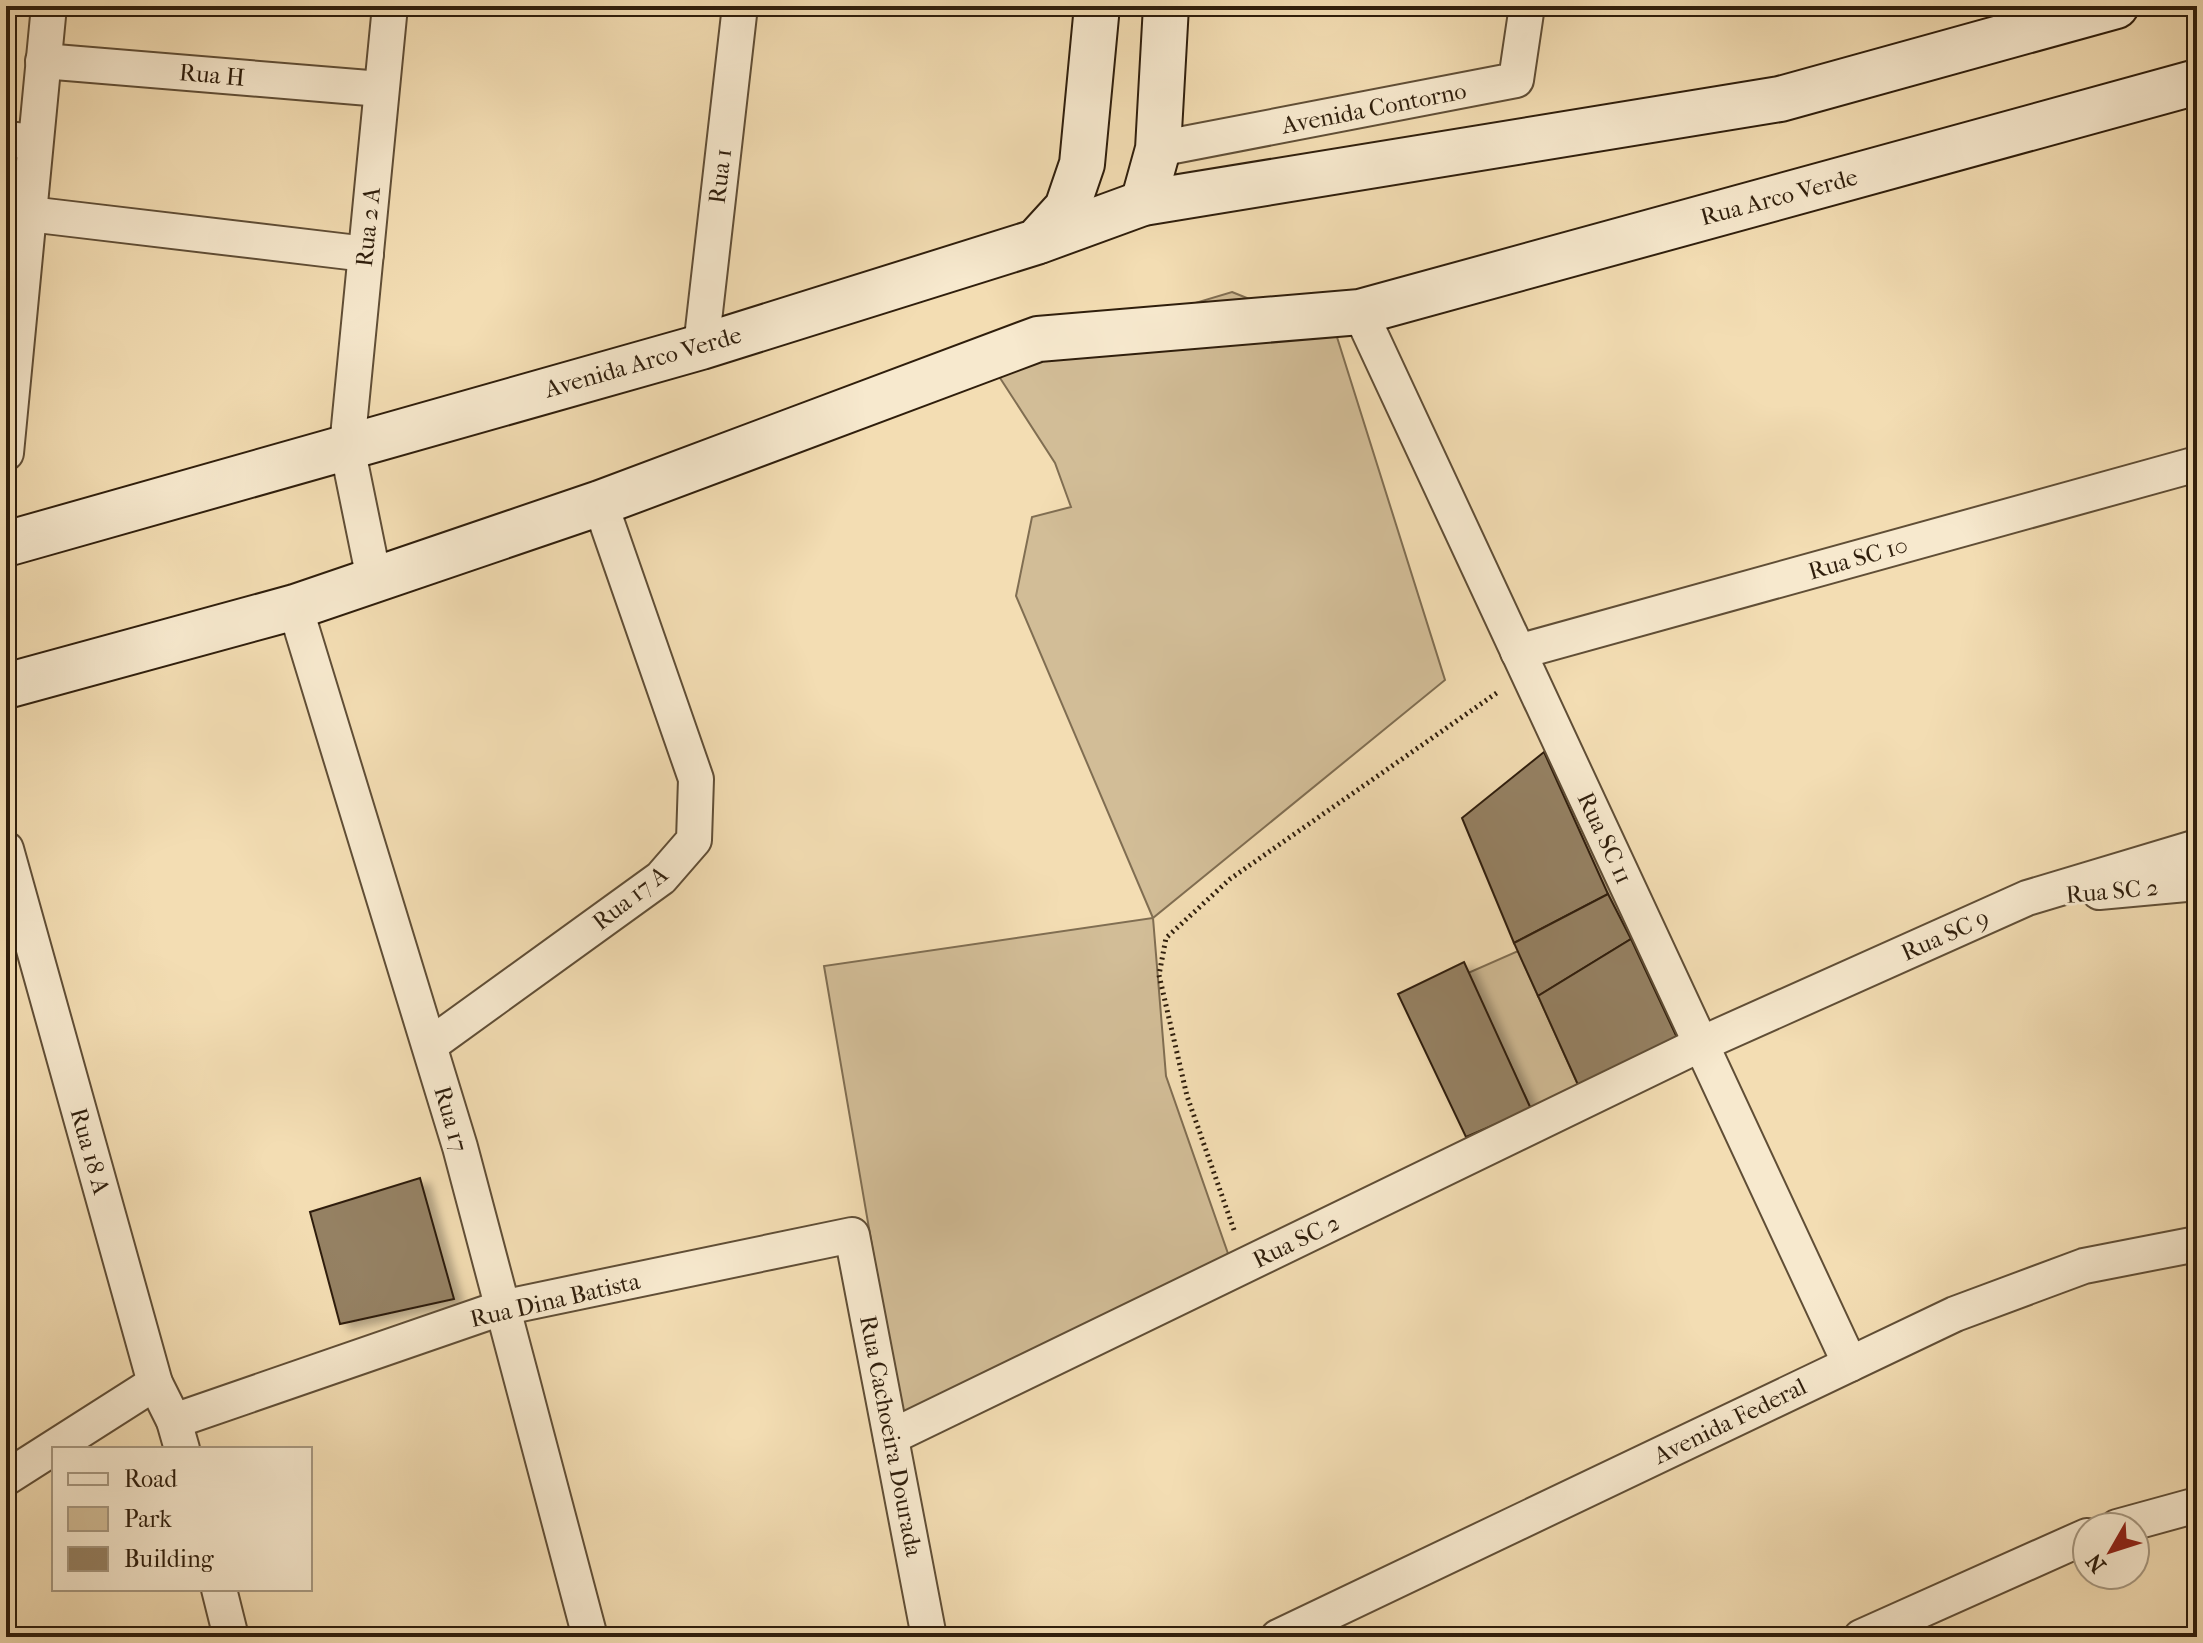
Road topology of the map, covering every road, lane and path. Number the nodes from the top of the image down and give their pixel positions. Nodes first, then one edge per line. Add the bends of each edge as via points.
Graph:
1 (49, 6) edge
2 (390, 6) edge
3 (740, 6) edge
4 (1097, 6) edge
5 (1166, 6) edge
6 (1527, 6) edge
7 (2116, 6) edge
8 (43, 61) junction
9 (2197, 82) edge
10 (381, 89) junction
11 (20, 141) edge
12 (1158, 149) junction
13 (1143, 203) junction
14 (29, 214) junction
15 (1036, 242) junction
16 (366, 254) junction
17 (1360, 312) junction
18 (701, 347) junction
19 (347, 447) junction
20 (6, 453) edge
21 (2197, 464) edge
22 (600, 503) junction
23 (6, 544) edge
24 (374, 579) junction
25 (295, 607) junction
26 (1523, 662) junction
27 (6, 686) edge
28 (2197, 847) edge
29 (6, 849) edge
30 (2197, 883) edge
31 (2027, 898) junction
32 (1701, 1044) junction
33 (430, 1045) junction
34 (852, 1235) joint
35 (2197, 1244) edge
36 (1246, 1265) junction
37 (501, 1308) junction
38 (1850, 1364) junction
39 (155, 1383) junction
40 (178, 1435) edge
41 (891, 1437) junction
42 (55, 1447) edge
43 (52, 1449) edge
44 (6, 1478) edge
45 (2197, 1505) edge
46 (2151, 1518) edge
47 (2071, 1543) edge
48 (220, 1591) edge
49 (231, 1637) edge
50 (590, 1637) edge
51 (929, 1637) edge
52 (1278, 1637) edge
53 (1861, 1637) edge

1 - 8 street
2 - 10 street, Rua 2 A
3 - 18 street, Rua 1
4 - 15 street via 1082,164 1067,208
5 - 12 street
6 - 12 street, Avenida Contorno via 1516,80
7 - 13 street via 1780,99
8 - 10 street, Rua H
8 - 11 street
9 - 17 street, Rua Arco Verde
10 - 16 street, Rua 2 A
11 - 14 street
12 - 13 street
13 - 15 street
14 - 16 street
14 - 20 street
15 - 18 street, Avenida Arco Verde
16 - 19 street, Rua 2 A
17 - 22 street, Rua Arco Verde via 1038,339
17 - 26 street, Rua SC 11
18 - 19 street, Avenida Arco Verde
19 - 23 street, Avenida Arco Verde
19 - 24 street, Rua 2 A
21 - 26 street, Rua SC 10
22 - 24 street
22 - 33 street, Rua 17 A via 696,779 694,840 661,878
24 - 25 street
25 - 27 street
25 - 33 street, Rua 17
26 - 32 street, Rua SC 11
26 - 36 path via 1230,879 1166,938 1159,975 1187,1096
28 - 31 street, Rua SC 9
29 - 39 street, Rua 18 A
30 - 31 street, Rua SC 2
31 - 32 street, Rua SC 9
32 - 36 street, Rua SC 2
32 - 38 street, Rua SC 11
33 - 37 street, Rua 17
34 - 37 street, Rua Dina Batista
34 - 41 street, Rua Cachoeira Dourada
35 - 38 street, Avenida Federal via 2084,1266 1955,1314
36 - 41 street, Rua SC 2
37 - 40 street, Rua Dina Batista
37 - 50 street, Rua 17
38 - 52 street, Avenida Federal
39 - 40 street, Rua 18 A
39 - 42 street
41 - 51 street, Rua Cachoeira Dourada
43 - 44 street
45 - 46 street
47 - 53 street
48 - 49 street

